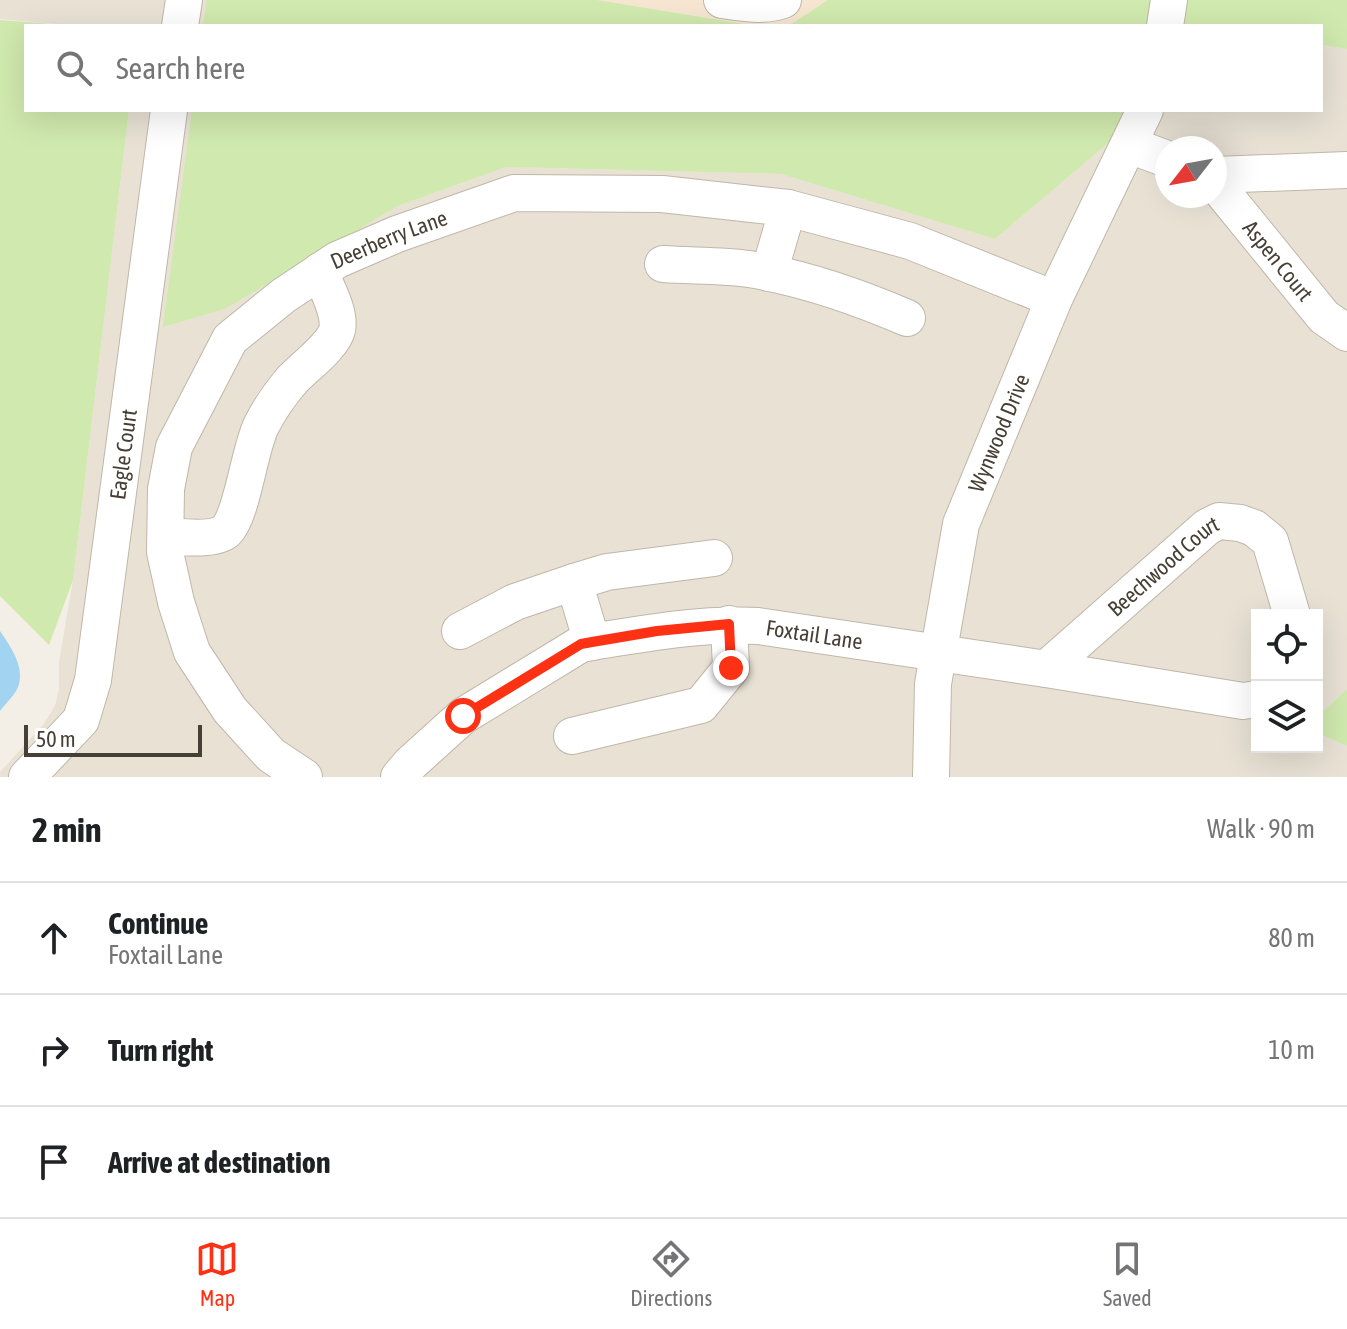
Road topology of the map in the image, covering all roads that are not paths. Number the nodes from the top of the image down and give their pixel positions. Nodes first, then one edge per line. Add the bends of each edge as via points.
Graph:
1 (184, 0) edge
2 (722, 0) edge
3 (783, 0) edge
4 (1169, 0) edge
5 (180, 24) edge
6 (1165, 24) edge
7 (169, 112) edge
8 (1144, 112) edge
9 (1129, 145) junction
10 (1155, 155) edge
11 (1347, 170) edge
12 (1227, 175) edge
13 (1227, 198) edge
14 (788, 208) junction
15 (663, 264) dead end
16 (320, 271) junction
17 (769, 273) junction
18 (1054, 299) junction
19 (907, 318) dead end
20 (1347, 333) edge
21 (166, 536) junction
22 (714, 558) dead end
23 (574, 582) junction
24 (1290, 609) edge
25 (729, 624) junction
26 (460, 631) dead end
27 (592, 642) junction
28 (940, 652) junction
29 (1046, 669) junction
30 (1251, 700) edge
31 (572, 736) dead end
32 (27, 777) edge
33 (304, 777) edge
34 (399, 777) edge
35 (931, 777) edge

1 - 5 street
2 - 3 street
4 - 6 street
7 - 32 street, Eagle Court via 93,680 81,720
8 - 9 street, Wynwood Drive
9 - 10 street
9 - 18 street, Wynwood Drive
11 - 12 street
13 - 20 street, Aspen Court via 1324,317
14 - 16 street, Deerberry Lane via 662,194 514,193 397,234
14 - 17 street
14 - 18 street, Deerberry Lane via 910,241
15 - 17 street
16 - 21 street, Deerberry Lane via 230,339 174,447 166,489
16 - 21 street via 338,322 336,333 289,383 260,427 230,525 214,536
17 - 19 street via 829,288
18 - 28 street, Wynwood Drive via 961,524
21 - 33 street, Deerberry Lane via 176,602 192,652 230,710 271,755
22 - 23 street via 607,572
23 - 26 street via 515,602
23 - 27 street
24 - 29 street, Beechwood Court via 1270,541 1254,528 1219,521
25 - 27 street, Foxtail Lane
25 - 28 street, Foxtail Lane
25 - 31 street via 731,668 701,705
27 - 34 street, Foxtail Lane via 463,716
28 - 29 street
28 - 35 street, Wynwood Drive via 933,684
29 - 30 street

